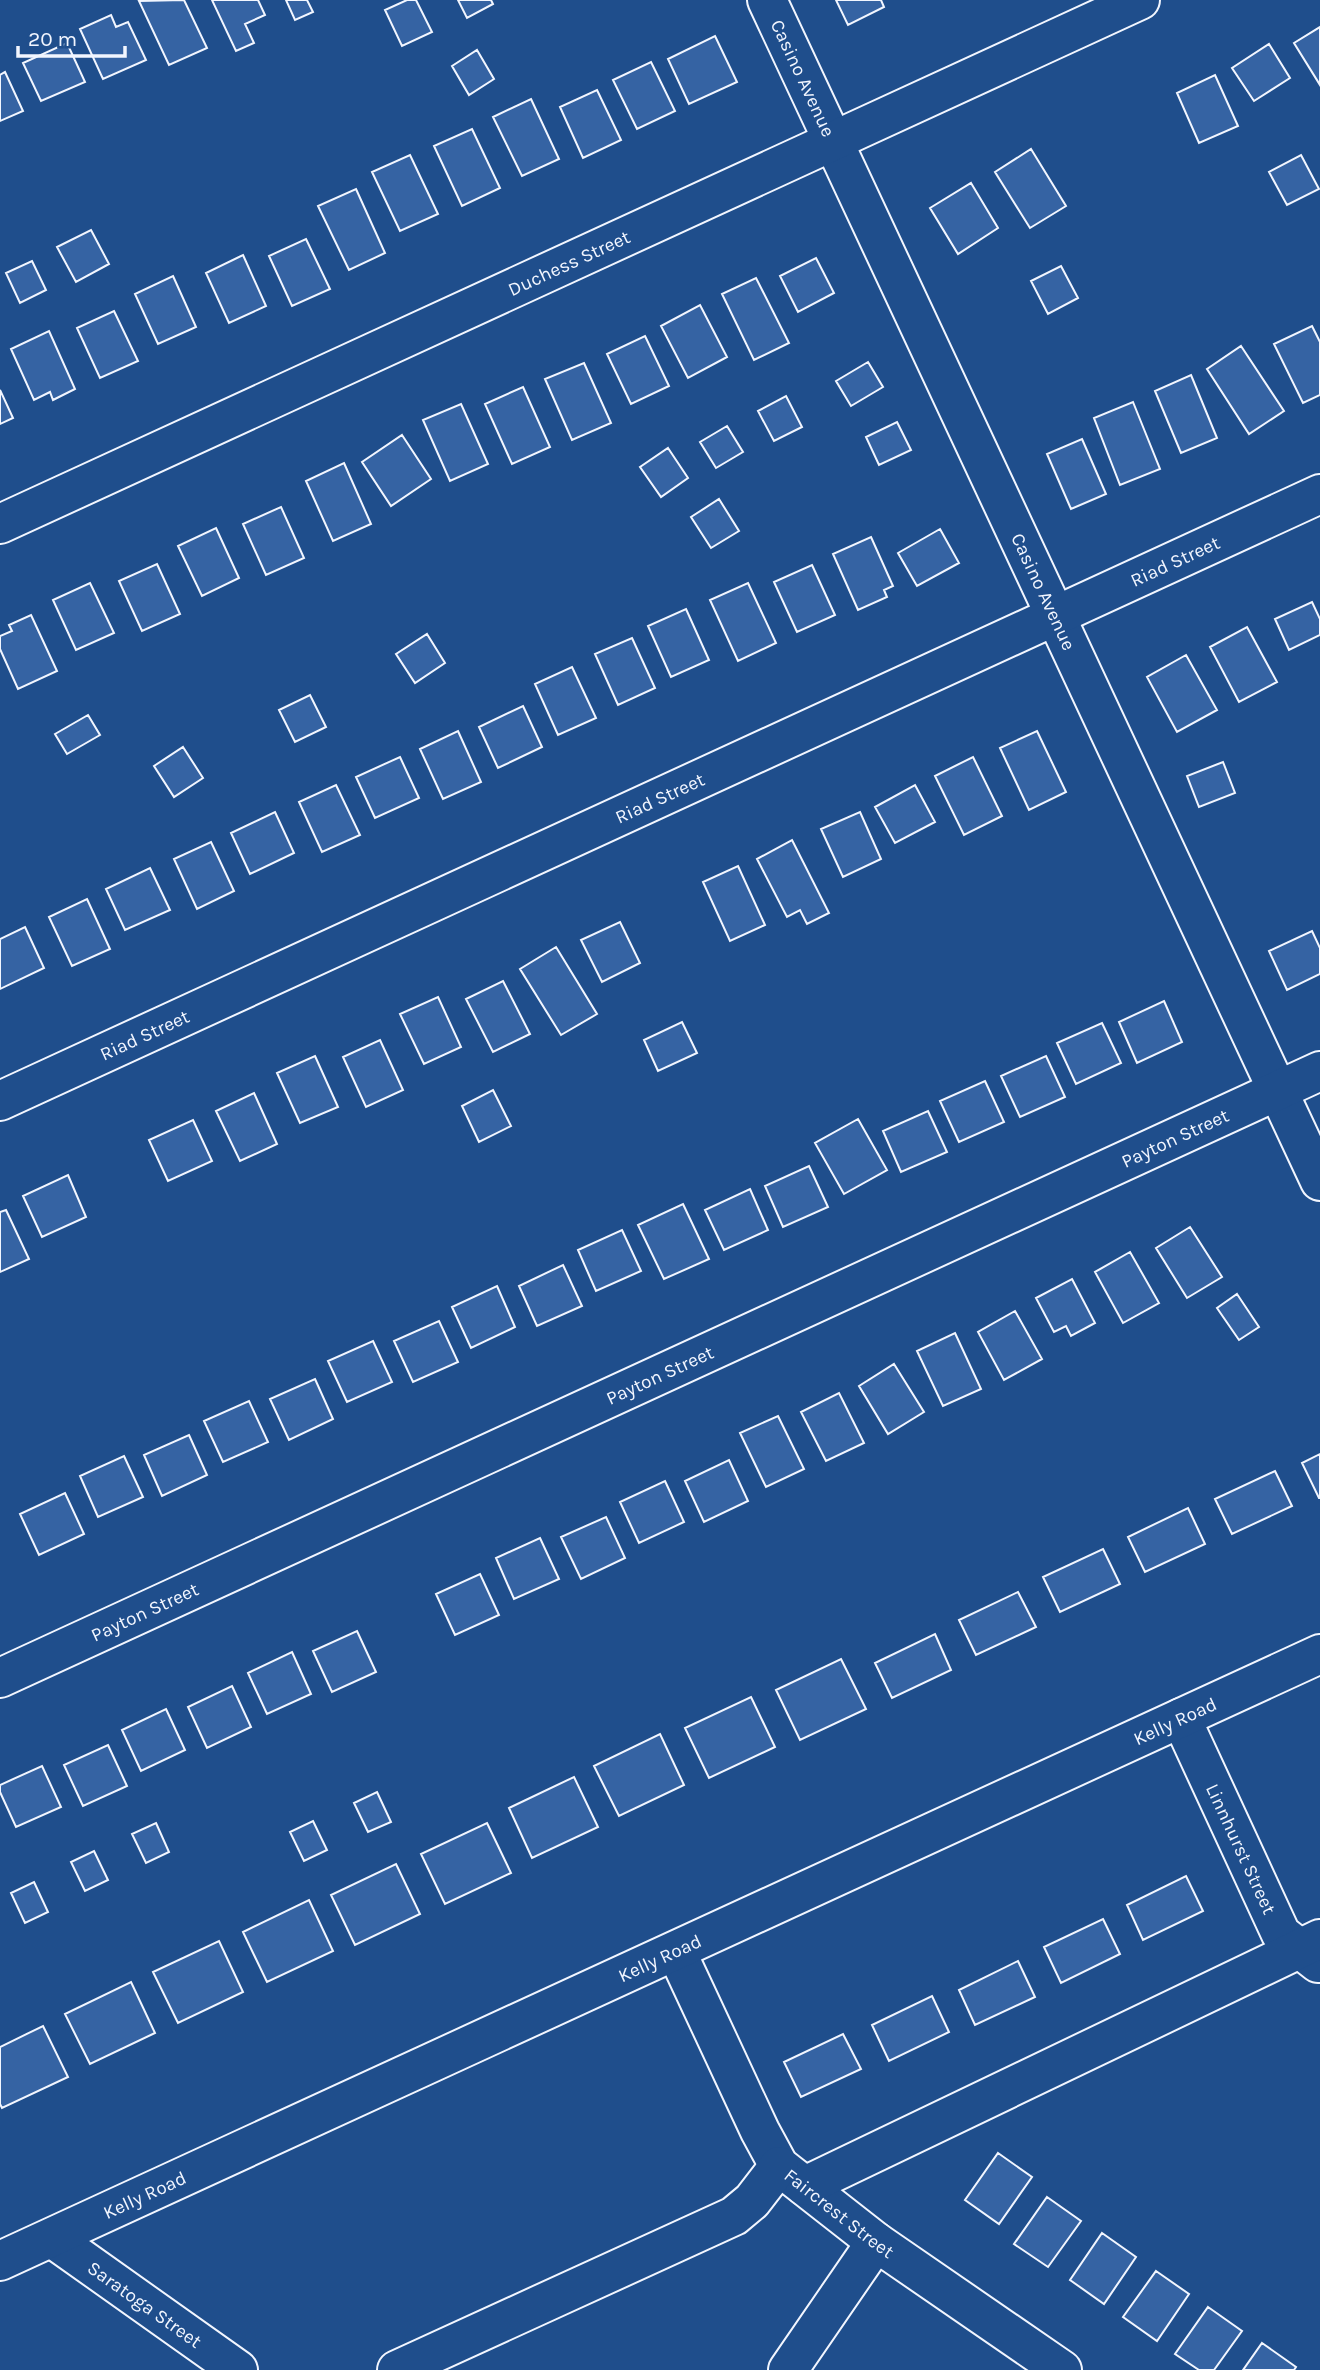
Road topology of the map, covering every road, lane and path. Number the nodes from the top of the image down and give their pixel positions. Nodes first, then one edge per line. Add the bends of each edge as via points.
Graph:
1 (767, 0) edge
2 (1140, 0) edge
3 (833, 141) junction
4 (1320, 494) edge
5 (0, 524) edge
6 (1056, 616) junction
7 (1320, 1071) edge
8 (1279, 1091) junction
9 (0, 1101) edge
10 (1320, 1181) edge
11 (1320, 1654) edge
12 (0, 1678) edge
13 (1181, 1718) junction
14 (676, 1951) junction
15 (1313, 1951) edge
16 (792, 2176) junction
17 (52, 2238) junction
18 (876, 2242) junction
19 (0, 2262) edge
20 (238, 2370) edge
21 (397, 2370) edge
22 (788, 2370) edge
23 (1062, 2370) edge

1 - 3 street, Casino Avenue
2 - 3 street, Duchess Street
3 - 5 street, Duchess Street
3 - 6 street, Casino Avenue
4 - 6 street, Riad Street
6 - 8 street, Casino Avenue
6 - 9 street, Riad Street
7 - 8 street, Payton Street
8 - 10 street, Casino Avenue
8 - 12 street, Payton Street
11 - 13 street, Kelly Road
13 - 14 street, Kelly Road
13 - 15 street, Linnhurst Street via 1281,1934
14 - 16 street, Faircrest Street via 760,2131
14 - 17 street, Kelly Road
15 - 16 street
16 - 18 street, Faircrest Street
16 - 21 street via 733,2216
17 - 19 street, Kelly Road
17 - 20 street, Saratoga Street
18 - 22 street
18 - 23 street, Faircrest Street

